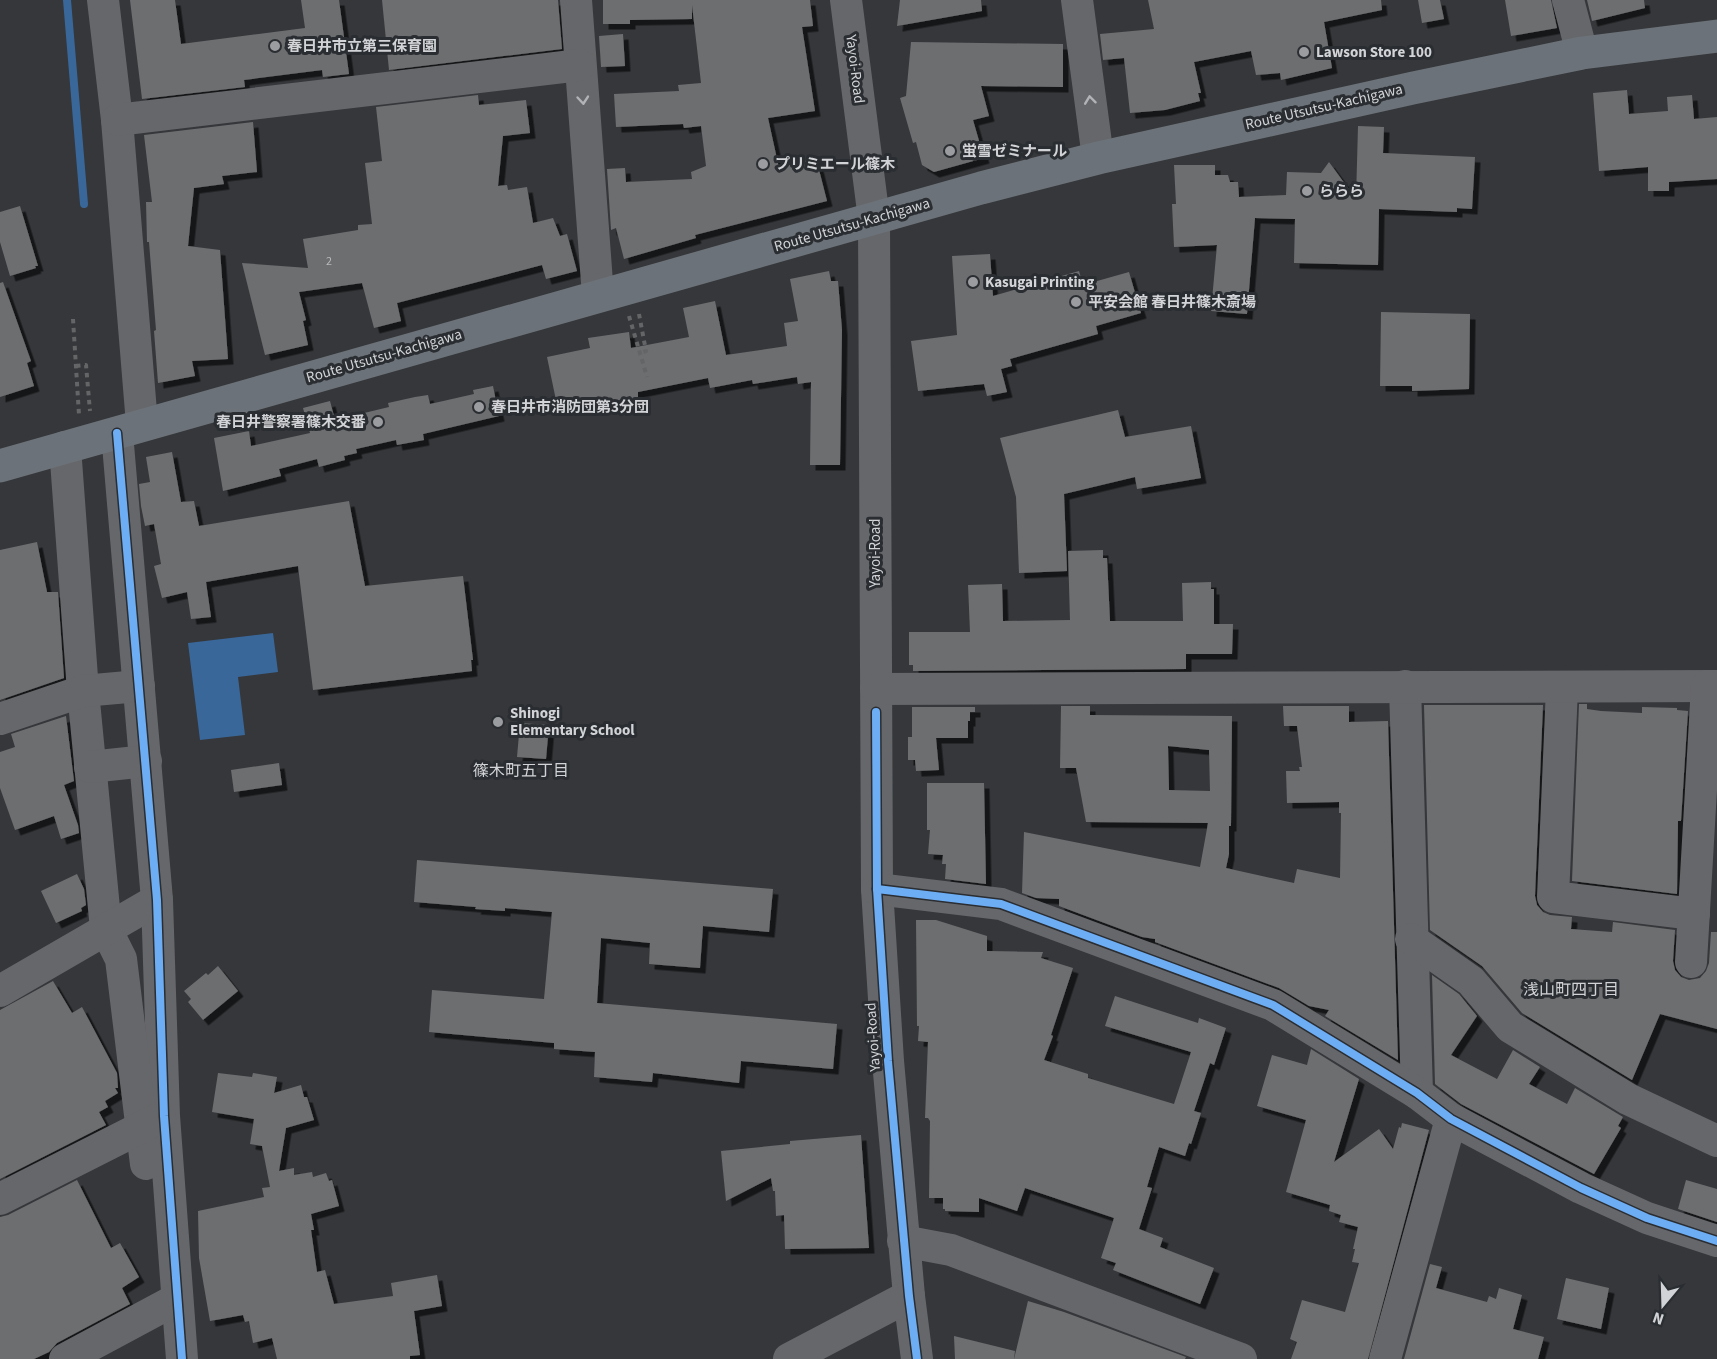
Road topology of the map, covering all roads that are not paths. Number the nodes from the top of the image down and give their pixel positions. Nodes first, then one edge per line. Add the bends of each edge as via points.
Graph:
1 (103, 0) edge
2 (576, 0) edge
3 (846, 0) edge
4 (1077, 0) edge
5 (1568, 0) edge
6 (1717, 36) edge
7 (1582, 53) junction
8 (580, 65) junction
9 (117, 120) junction
10 (1098, 158) junction
11 (874, 219) junction
12 (598, 296) junction
13 (129, 428) junction
14 (65, 447) junction
15 (0, 466) edge
16 (139, 686) junction
17 (1405, 686) junction
18 (1712, 686) edge
19 (1562, 688) junction
20 (876, 689) junction
21 (83, 691) junction
22 (0, 718) edge
23 (146, 761) junction
24 (90, 767) junction
25 (877, 889) junction
26 (158, 900) junction
27 (1694, 914) junction
28 (106, 929) junction
29 (1411, 939) junction
30 (1692, 962) dead end
31 (0, 991) edge
32 (1417, 1093) junction
33 (1451, 1119) junction
34 (153, 1121) junction
35 (1717, 1141) edge
36 (0, 1199) edge
37 (1717, 1240) edge
38 (903, 1241) junction
39 (909, 1296) junction
40 (168, 1304) junction
41 (912, 1354) edge
42 (65, 1359) edge
43 (163, 1359) edge
44 (182, 1359) edge
45 (789, 1359) edge
46 (1241, 1359) edge
47 (1385, 1359) edge

1 - 9 street
2 - 8 street
3 - 11 street, Yayoi-Road
10 -> 4 street
5 - 7 street
6 - 7 main road, Route Utsutsu-Kachigawa
7 - 10 main road, Route Utsutsu-Kachigawa
8 - 9 street
8 -> 12 street
9 - 13 street
10 - 11 main road, Route Utsutsu-Kachigawa
11 - 12 main road, Route Utsutsu-Kachigawa
11 - 20 street, Yayoi-Road
12 - 13 main road, Route Utsutsu-Kachigawa
13 - 14 main road, Route Utsutsu-Kachigawa
13 - 16 street
14 - 15 main road, Route Utsutsu-Kachigawa
14 - 21 street
16 - 21 street
16 - 23 street
17 - 19 street
17 - 20 street
17 - 29 street
18 - 19 street
18 - 27 street
19 - 27 street via 1553,897
20 - 25 street, Yayoi-Road
21 - 22 street
21 - 24 street
23 - 24 street
23 - 26 street
24 - 28 street
25 - 32 street via 1001,904 1273,1005
25 - 38 street, Yayoi-Road
26 - 28 street
26 - 34 street
27 - 30 street
28 - 31 street
28 - 34 street via 121,959
29 - 32 street
29 - 35 street via 1471,981 1510,1027 1628,1099
32 - 33 street
33 - 37 street via 1581,1188 1647,1218
33 - 47 street
34 - 36 street
34 - 40 street
38 - 39 street, Yayoi-Road
38 - 46 street via 951,1250
39 - 41 street, Yayoi-Road
39 - 45 street
40 - 42 street
40 - 43 street
40 - 44 street

